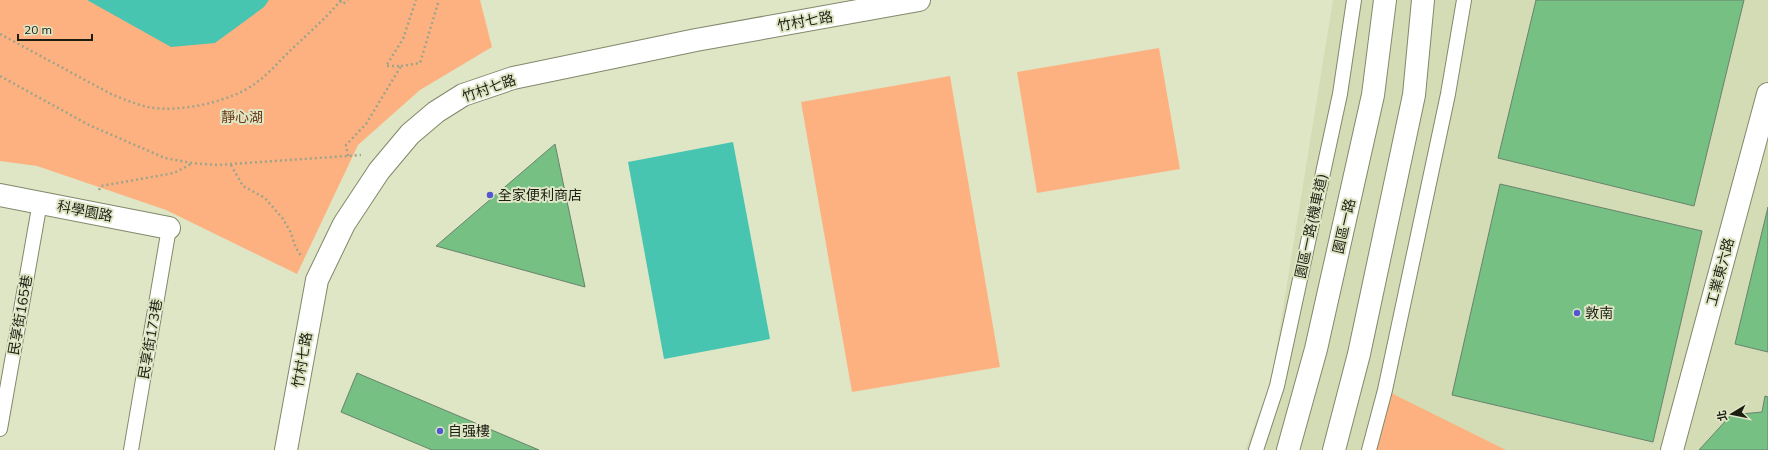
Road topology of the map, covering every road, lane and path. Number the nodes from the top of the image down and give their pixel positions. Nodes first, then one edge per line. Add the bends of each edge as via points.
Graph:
1 (340, 0) edge
2 (348, 0) edge
3 (416, 0) edge
4 (439, 0) edge
5 (919, 0) edge
6 (1354, 0) edge
7 (1385, 0) edge
8 (1422, 0) edge
9 (1464, 0) edge
10 (847, 7) edge
11 (0, 34) edge
12 (401, 66) junction
13 (0, 76) edge
14 (1768, 94) edge
15 (396, 152) junction
16 (348, 156) junction
17 (192, 163) junction
18 (231, 165) junction
19 (0, 195) edge
20 (40, 202) junction
21 (91, 212) junction
22 (169, 228) joint
23 (317, 280) junction
24 (0, 429) edge
25 (131, 450) edge
26 (287, 450) edge
27 (1256, 450) edge
28 (1288, 450) edge
29 (1334, 450) edge
30 (1369, 450) edge
31 (1672, 450) edge

1 - 2 path via 343,4
1 - 11 path via 325,18 256,83 216,102 193,106 149,107 129,101 111,94
3 - 12 path via 403,39 386,66
4 - 12 path via 420,63
5 - 10 street, 竹村七路
6 - 27 lane, 園區一路(機車道) via 1340,94 1277,386
7 - 28 street, 園區一路 via 1373,95 1316,349
8 - 29 street via 1414,95 1359,354
9 - 30 lane via 1448,94 1385,390
10 - 15 street, 竹村七路 via 513,78 463,94 410,134
12 - 16 path via 366,124 346,146
13 - 17 path via 89,125 165,158
14 - 31 street, 工業東六路
15 - 16 path
15 - 23 street, 竹村七路 via 358,201
16 - 18 path
17 - 18 path
17 - 21 path via 174,173 101,186
18 - 23 path via 243,186 265,198 283,219 296,248
19 - 20 street, 科學園路
20 - 21 street, 科學園路
20 - 24 lane, 民享街165巷
21 - 22 street, 科學園路
22 - 25 lane, 民享街173巷
23 - 26 street, 竹村七路

